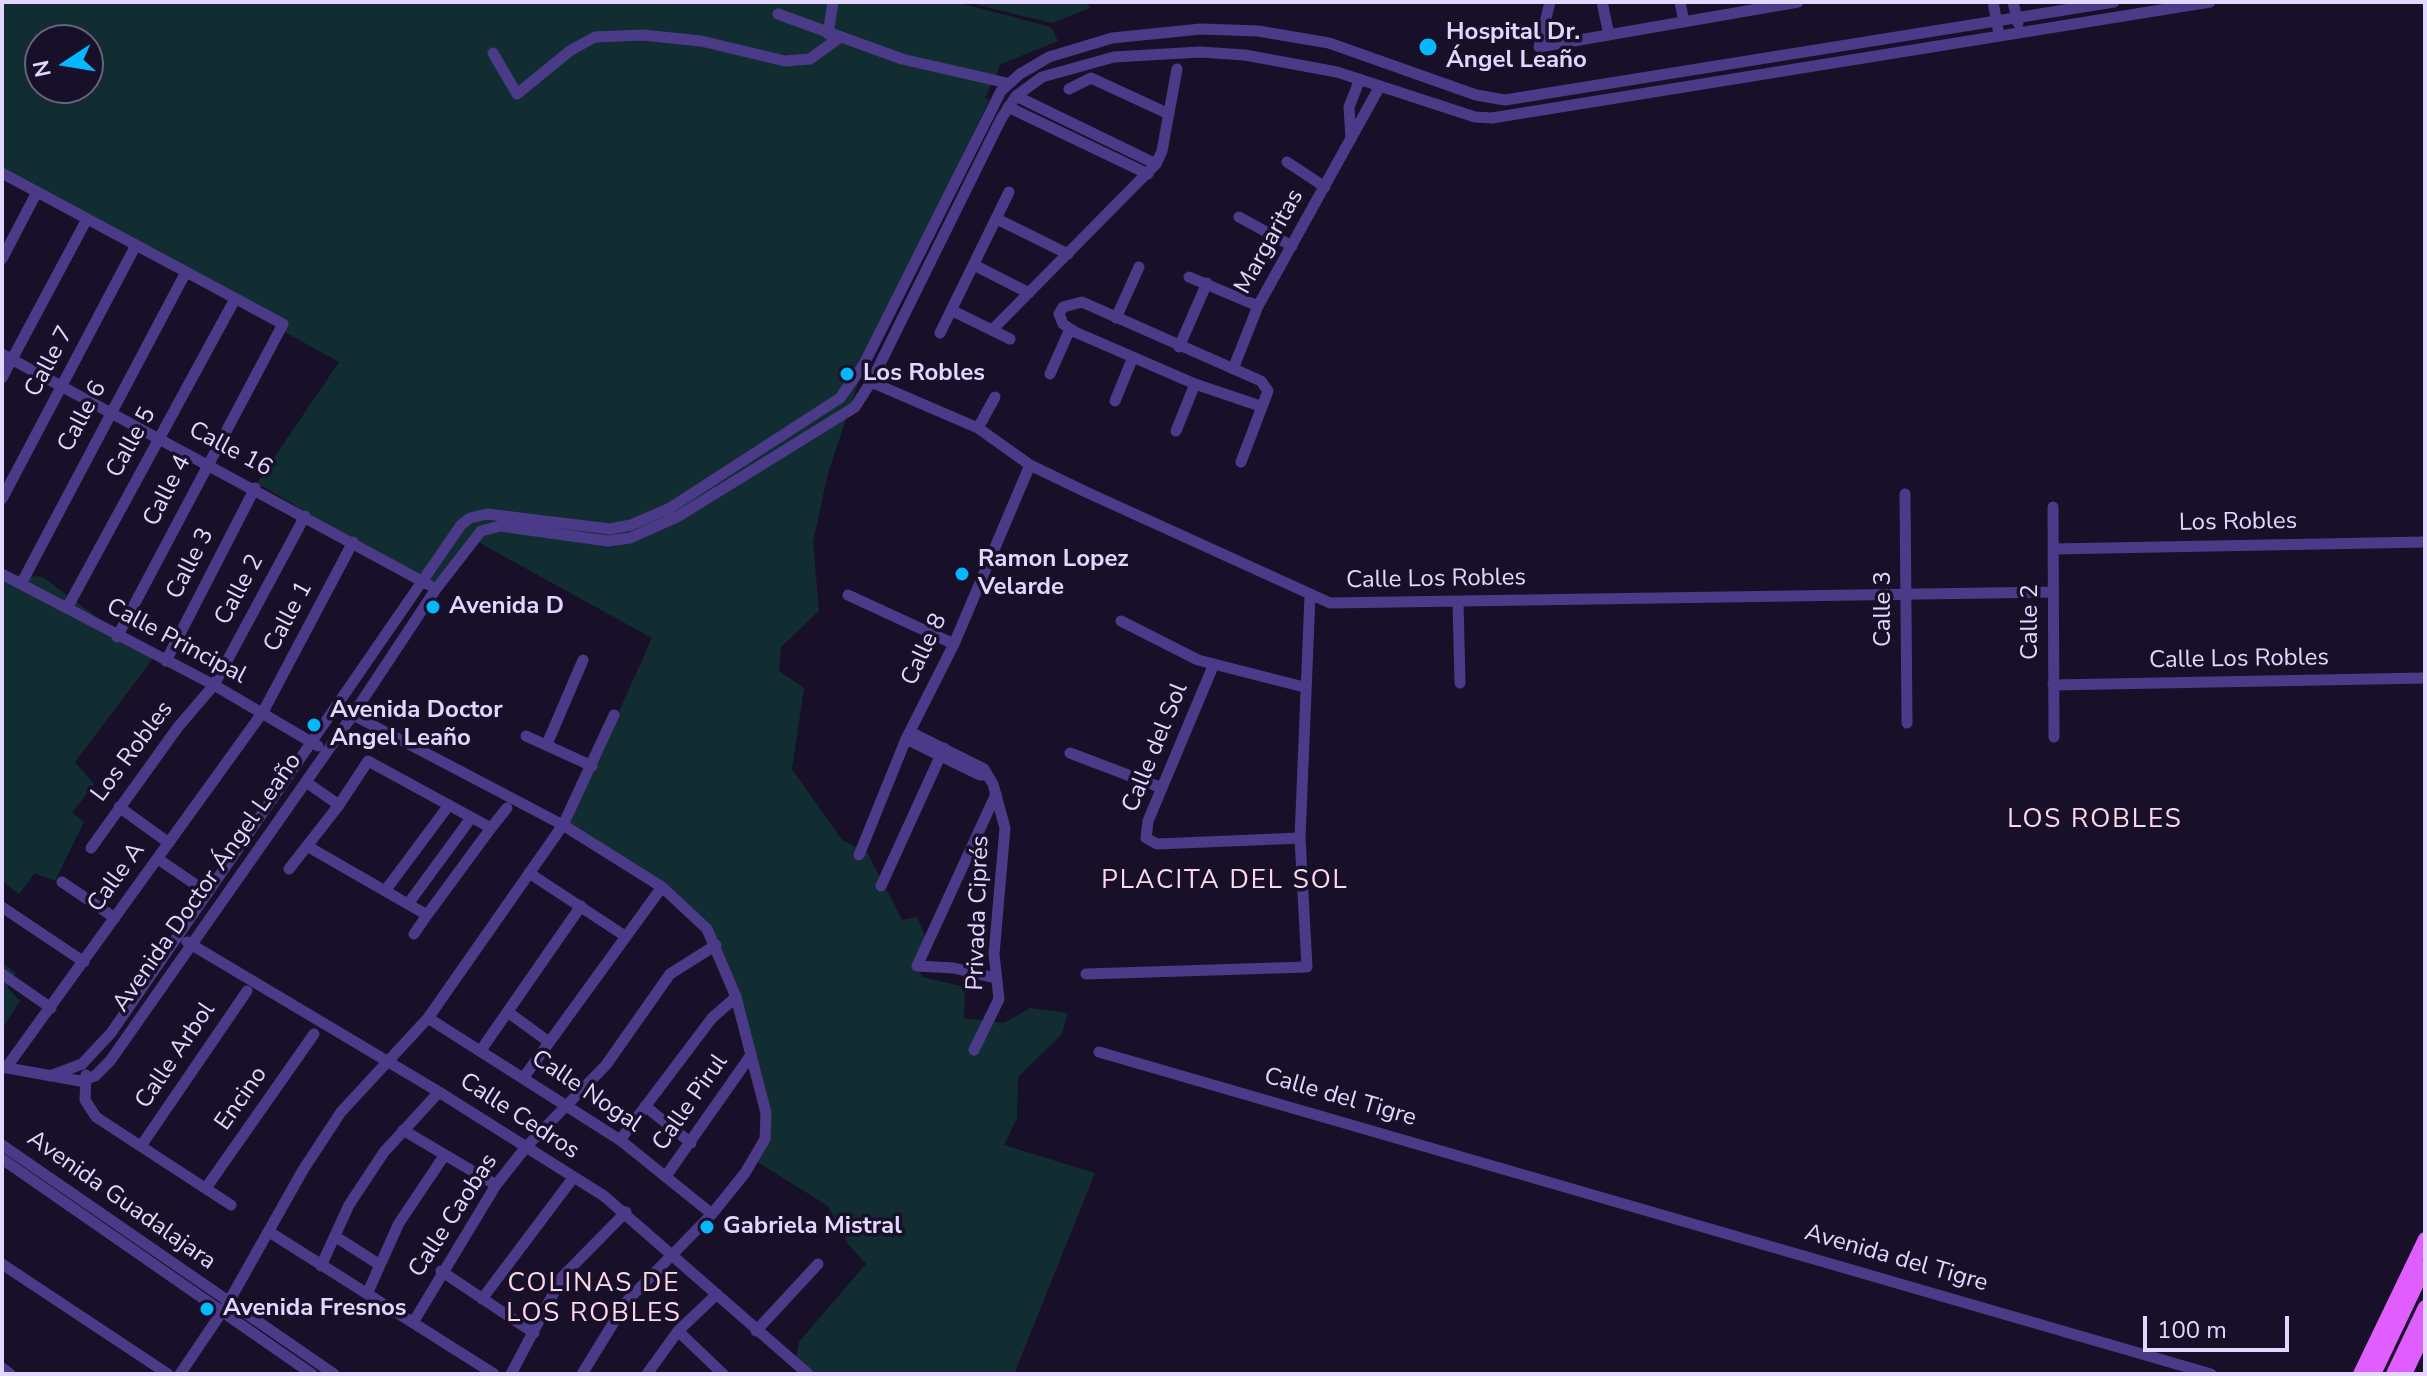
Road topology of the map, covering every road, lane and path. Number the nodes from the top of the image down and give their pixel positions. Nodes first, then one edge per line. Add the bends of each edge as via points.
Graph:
1 (833, 2) edge
2 (1550, 2) edge
3 (1602, 2) edge
4 (1680, 2) edge
5 (1798, 2) edge
6 (1993, 2) edge
7 (2013, 2) edge
8 (2114, 2) edge
9 (2210, 2) edge
10 (1758, 5) edge
11 (2139, 7) edge
12 (778, 14) dead end
13 (2016, 18) junction
14 (1684, 22) junction
15 (1996, 22) junction
16 (2021, 31) junction
17 (1609, 35) junction
18 (1999, 35) junction
19 (834, 36) junction
20 (493, 53) dead end
21 (1177, 69) dead end
22 (1360, 79) junction
23 (1007, 83) junction
24 (1380, 86) junction
25 (1069, 89) dead end
26 (1016, 96) junction
27 (1008, 107) junction
28 (1169, 114) junction
29 (1047, 118) junction
30 (1351, 139) junction
31 (1287, 162) dead end
32 (1152, 169) junction
33 (2, 173) edge
34 (1325, 187) junction
35 (37, 192) junction
36 (1009, 192) dead end
37 (1239, 217) dead end
38 (87, 219) junction
39 (997, 219) junction
40 (136, 245) junction
41 (1292, 246) junction
42 (1068, 254) junction
43 (2, 259) edge
44 (974, 265) junction
45 (1139, 267) dead end
46 (186, 272) junction
47 (1189, 277) dead end
48 (1207, 283) junction
49 (1029, 293) junction
50 (235, 299) junction
51 (1258, 306) junction
52 (951, 310) junction
53 (1116, 318) junction
54 (1070, 329) junction
55 (992, 330) junction
56 (940, 333) dead end
57 (1010, 339) dead end
58 (1179, 347) junction
59 (7, 357) edge
60 (1133, 357) junction
61 (1233, 369) junction
62 (1050, 374) dead end
63 (2, 378) edge
64 (871, 382) junction
65 (1195, 384) junction
66 (62, 386) junction
67 (995, 397) dead end
68 (1115, 401) dead end
69 (1260, 406) junction
70 (110, 412) junction
71 (978, 428) junction
72 (1176, 431) dead end
73 (160, 438) junction
74 (1241, 462) dead end
75 (208, 463) junction
76 (1030, 465) junction
77 (255, 488) junction
78 (1905, 494) dead end
79 (2, 499) edge
80 (2053, 507) dead end
81 (305, 516) junction
82 (353, 542) junction
83 (449, 542) junction
84 (2425, 542) edge
85 (2053, 549) junction
86 (464, 551) junction
87 (2, 574) edge
88 (424, 581) junction
89 (21, 584) junction
90 (436, 589) junction
91 (2053, 592) junction
92 (1906, 594) junction
93 (848, 595) dead end
94 (1310, 596) junction
95 (1458, 602) junction
96 (67, 608) junction
97 (1121, 621) dead end
98 (117, 637) junction
99 (954, 644) junction
100 (583, 660) dead end
101 (166, 661) junction
102 (1214, 664) junction
103 (2425, 678) edge
104 (1460, 683) dead end
105 (214, 685) junction
106 (2053, 685) junction
107 (1304, 687) junction
108 (336, 706) junction
109 (263, 712) junction
110 (614, 715) dead end
111 (352, 716) junction
112 (1907, 723) dead end
113 (526, 736) dead end
114 (908, 736) junction
115 (2054, 737) dead end
116 (312, 742) junction
117 (547, 744) junction
118 (327, 752) junction
119 (943, 752) junction
120 (1070, 753) dead end
121 (592, 766) junction
122 (306, 782) junction
123 (1162, 788) junction
124 (996, 794) junction
125 (339, 805) junction
126 (449, 805) junction
127 (119, 807) junction
128 (507, 808) dead end
129 (471, 818) junction
130 (563, 825) junction
131 (491, 828) junction
132 (1300, 838) junction
133 (169, 843) junction
134 (307, 846) junction
135 (91, 848) dead end
136 (859, 855) dead end
137 (158, 859) junction
138 (289, 869) dead end
139 (529, 873) junction
140 (62, 882) dead end
141 (881, 886) dead end
142 (662, 887) junction
143 (385, 891) junction
144 (208, 893) junction
145 (408, 904) junction
146 (581, 906) junction
147 (2, 907) edge
148 (427, 915) junction
149 (115, 918) junction
150 (414, 934) dead end
151 (177, 936) junction
152 (625, 936) junction
153 (191, 945) junction
154 (716, 945) junction
155 (84, 962) junction
156 (2, 974) edge
157 (1086, 974) dead end
158 (995, 978) junction
159 (247, 991) dead end
160 (736, 997) junction
161 (51, 1008) junction
162 (509, 1013) junction
163 (428, 1018) junction
164 (314, 1034) dead end
165 (549, 1042) junction
166 (481, 1050) junction
167 (974, 1050) dead end
168 (1099, 1052) dead end
169 (751, 1055) junction
170 (387, 1062) junction
171 (82, 1064) junction
172 (4, 1068) edge
173 (49, 1076) junction
174 (524, 1077) junction
175 (87, 1080) junction
176 (439, 1092) junction
177 (570, 1105) junction
178 (645, 1106) junction
179 (403, 1130) junction
180 (620, 1140) junction
181 (691, 1143) junction
182 (2, 1145) edge
183 (141, 1146) junction
184 (526, 1147) junction
185 (444, 1156) junction
186 (2, 1159) edge
187 (18, 1164) junction
188 (666, 1176) junction
189 (573, 1178) junction
190 (496, 1185) junction
191 (1568, 1187) joint
192 (206, 1188) junction
193 (231, 1205) dead end
194 (626, 1212) junction
195 (712, 1214) junction
196 (271, 1233) junction
197 (336, 1237) junction
198 (2425, 1239) edge
199 (671, 1254) junction
200 (2, 1264) edge
201 (818, 1264) dead end
202 (380, 1265) junction
203 (321, 1266) junction
204 (2425, 1267) edge
205 (441, 1271) junction
206 (367, 1294) junction
207 (717, 1294) junction
208 (482, 1299) junction
209 (2425, 1307) edge
210 (226, 1308) junction
211 (414, 1321) junction
212 (678, 1331) junction
213 (756, 1331) junction
214 (2425, 1332) edge
215 (534, 1333) junction
216 (2, 1368) edge
217 (791, 1369) edge
218 (719, 1372) edge
219 (10, 1374) edge
220 (168, 1374) edge
221 (180, 1374) edge
222 (312, 1374) edge
223 (334, 1374) edge
224 (494, 1374) edge
225 (511, 1374) edge
226 (582, 1374) edge
227 (647, 1374) edge
228 (808, 1374) edge
229 (2211, 1374) edge
230 (2360, 1374) edge
231 (2374, 1374) edge
232 (2393, 1374) edge
233 (2405, 1374) edge

1 - 19 street
2 - 17 street via 1539,47
3 - 17 street
4 - 14 street
5 - 10 street
6 - 15 street
7 - 13 street
8 - 13 street
9 - 11 street, Avenida Doctor Ángel Leaño
10 - 14 street
11 - 16 street, Avenida Doctor Ángel Leaño
12 - 19 street
13 - 15 street
13 - 16 street
14 - 17 street
15 - 18 street
15 - 23 street via 1505,100 1476,95 1329,43 1258,31 1201,29 1112,38 1049,57
16 - 18 street, Avenida Doctor Ángel Leaño
18 - 24 street, Avenida Doctor Ángel Leaño via 1492,118
19 - 20 street via 810,59 785,61 701,41 595,37 517,94
19 - 23 street via 932,68
21 - 28 street
22 - 24 street, Avenida Doctor Ángel Leaño
22 - 26 street, Avenida Doctor Ángel Leaño via 1297,62 1200,52 1114,57 1072,67 1042,77
22 - 30 street, Margaritas via 1349,107
23 - 83 street, Avenida Doctor Ángel Leaño via 864,364 840,398 670,508 631,525 610,529 487,514 470,518
24 - 30 street, Margaritas
25 - 28 street via 1091,78
26 - 27 street, Avenida Doctor Ángel Leaño
26 - 29 street
27 - 29 street
27 - 64 street, Avenida Doctor Ángel Leaño
28 - 32 street via 1162,151
29 - 32 street
30 - 34 street, Margaritas
31 - 34 street
32 - 42 street
33 - 35 street
34 - 41 street, Margaritas
35 - 38 street
35 - 43 street
36 - 39 street
37 - 41 street
38 - 40 street
38 - 59 street
39 - 42 street
39 - 44 street
40 - 46 street
40 - 66 street, Calle 7
41 - 51 street, Margaritas
42 - 49 street
44 - 49 street
44 - 52 street
45 - 53 street
46 - 50 street
46 - 70 street, Calle 6
47 - 48 street
48 - 51 street
48 - 58 street
49 - 55 street
50 - 73 street, Calle 5
50 - 75 street, Calle 4 via 283,324
51 - 61 street, Margaritas
52 - 55 street
52 - 56 street
53 - 54 street via 1074,302 1059,314
53 - 58 street
54 - 60 street
54 - 62 street
55 - 57 street
58 - 61 street
59 - 63 street
59 - 66 street, Calle 16
60 - 65 street
60 - 68 street
61 - 69 street via 1261,381 1268,391
64 - 71 street, Calle Los Robles
64 - 86 street, Avenida Doctor Ángel Leaño via 851,410 653,530 608,541 492,526 477,534
65 - 69 street
65 - 72 street
66 - 70 street, Calle 16
66 - 79 street, Calle 7
67 - 71 street
69 - 74 street
70 - 73 street, Calle 16
70 - 89 street, Calle 6
71 - 76 street, Calle Los Robles
73 - 75 street, Calle 16
73 - 96 street, Calle 5
75 - 77 street, Calle 16
75 - 98 street, Calle 4
76 - 94 street, Calle Los Robles
76 - 99 street, Calle 8
77 - 81 street, Calle 16
77 - 101 street, Calle 3
78 - 92 street, Calle 3
80 - 85 street, Calle 2
81 - 82 street, Calle 16
81 - 105 street, Calle 2
82 - 88 street, Calle 16
82 - 109 street, Calle 1
83 - 86 street via 455,555
83 - 88 street, Avenida Doctor Ángel Leaño
84 - 85 street, Los Robles
85 - 91 street, Calle 2
86 - 90 street, Avenida Doctor Ángel Leaño
87 - 89 street, Calle Principal
88 - 90 street, Calle 16
88 - 108 street, Avenida Doctor Ángel Leaño
89 - 96 street, Calle Principal
90 - 111 street, Avenida Doctor Ángel Leaño
91 - 92 street, Calle Los Robles
91 - 106 street, Calle 2
92 - 95 street, Calle Los Robles
92 - 112 street, Calle 3
93 - 99 street
94 - 95 street, Calle Los Robles via 1356,605
94 - 107 street
95 - 104 street
96 - 98 street, Calle Principal
97 - 102 street, Calle del Sol
98 - 101 street, Calle Principal
99 - 114 street, Calle 8
100 - 117 street
101 - 105 street, Calle Principal
102 - 107 street, Calle del Sol
102 - 123 street, Calle del Sol
103 - 106 street, Calle Los Robles
105 - 109 street, Calle Principal
105 - 127 street, Los Robles
106 - 115 street, Calle 2
107 - 132 street
108 - 111 street
108 - 116 street, Avenida Doctor Ángel Leaño
109 - 116 street, Calle Principal
109 - 133 street, Calle A
110 - 121 street
111 - 118 street, Avenida Doctor Ángel Leaño
111 - 130 street
113 - 117 street
114 - 119 street, Privada Ciprés
114 - 136 street, Calle 8
116 - 118 street, Calle Principal
116 - 144 street, Avenida Doctor Ángel Leaño
117 - 121 street
118 - 122 street, Avenida Doctor Ángel Leaño
119 - 124 street, Privada Ciprés via 984,769
119 - 141 street
120 - 123 street
121 - 130 street
122 - 125 street
122 - 153 street, Avenida Doctor Ángel Leaño
123 - 132 street, Calle del Sol via 1146,838 1157,844
124 - 158 street, Privada Ciprés via 1005,828
124 - 158 street via 917,966
125 - 126 street via 368,761
125 - 134 street
126 - 129 street
126 - 143 street
127 - 133 street
127 - 135 street, Los Robles
128 - 131 street
129 - 131 street
129 - 145 street
130 - 139 street
130 - 142 street
131 - 148 street
132 - 157 street via 1307,967
133 - 137 street, Calle A
134 - 138 street
134 - 143 street
137 - 144 street
137 - 149 street, Calle A
139 - 146 street
139 - 163 street
140 - 149 street
142 - 152 street
142 - 154 street via 691,911
143 - 145 street
144 - 151 street, Avenida Doctor Ángel Leaño
145 - 148 street
146 - 152 street
146 - 162 street
147 - 155 street
148 - 150 street
149 - 155 street, Calle A
151 - 153 street, Calle Cedros
151 - 171 street, Avenida Doctor Ángel Leaño via 111,1033
152 - 165 street
153 - 170 street, Calle Cedros
153 - 175 street, Avenida Doctor Ángel Leaño via 110,1061
154 - 160 street
154 - 177 street, Calle Caobas via 670,974 606,1065
155 - 161 street, Calle A
156 - 161 street
158 - 167 street, Privada Ciprés via 999,999
159 - 183 street, Calle Arbol
160 - 169 street
160 - 178 street via 712,1018
161 - 172 street, Calle A
162 - 165 street, Calle Nogal
162 - 166 street
163 - 166 street, Calle Nogal
163 - 170 street
164 - 192 street, Encino
165 - 174 street
166 - 174 street, Calle Nogal
168 - 191 street, Calle del Tigre
169 - 181 street, Calle Pirul
169 - 195 street via 766,1132 754,1160
170 - 176 street, Calle Cedros
170 - 196 street via 341,1112
171 - 173 street, Avenida Doctor Ángel Leaño
171 - 175 street
172 - 173 street
173 - 175 street
174 - 177 street, Calle Nogal
175 - 183 street via 88,1109
176 - 179 street
176 - 184 street, Calle Cedros
177 - 180 street, Calle Nogal
177 - 184 street, Calle Caobas
178 - 180 street
178 - 181 street, Calle Nogal
179 - 185 street
179 - 197 street via 349,1205
180 - 188 street, Calle Nogal
181 - 188 street, Calle Pirul
182 - 187 street, Avenida Guadalajara
183 - 192 street
184 - 189 street, Calle Cedros
184 - 190 street, Calle Caobas
185 - 190 street
185 - 202 street via 399,1223
186 - 187 street, Avenida Guadalajara
187 - 210 street, Avenida Guadalajara
188 - 195 street, Calle Nogal
189 - 194 street, Calle Cedros
189 - 208 street
190 - 205 street, Calle Caobas
191 - 229 street, Avenida del Tigre
192 - 193 street
194 - 199 street, Calle Cedros
194 - 215 street via 562,1277
195 - 199 street
196 - 203 street
196 - 210 street
197 - 202 street
197 - 203 street
198 - 230 main road
199 - 207 street, Calle Cedros
199 - 226 street via 622,1308
200 - 220 street
201 - 213 street
202 - 206 street
203 - 206 street
204 - 231 main road
205 - 208 street
205 - 211 street, Calle Caobas
206 - 211 street
207 - 212 street
207 - 213 street, Calle Cedros
208 - 215 street
209 - 232 main road
210 - 221 street
210 - 222 street, Avenida Guadalajara
210 - 223 street, Avenida Guadalajara
211 - 224 street
212 - 218 street
212 - 227 street
213 - 217 street, Calle Cedros
214 - 233 main road
215 - 225 street
216 - 219 street
217 - 228 street, Calle Cedros

